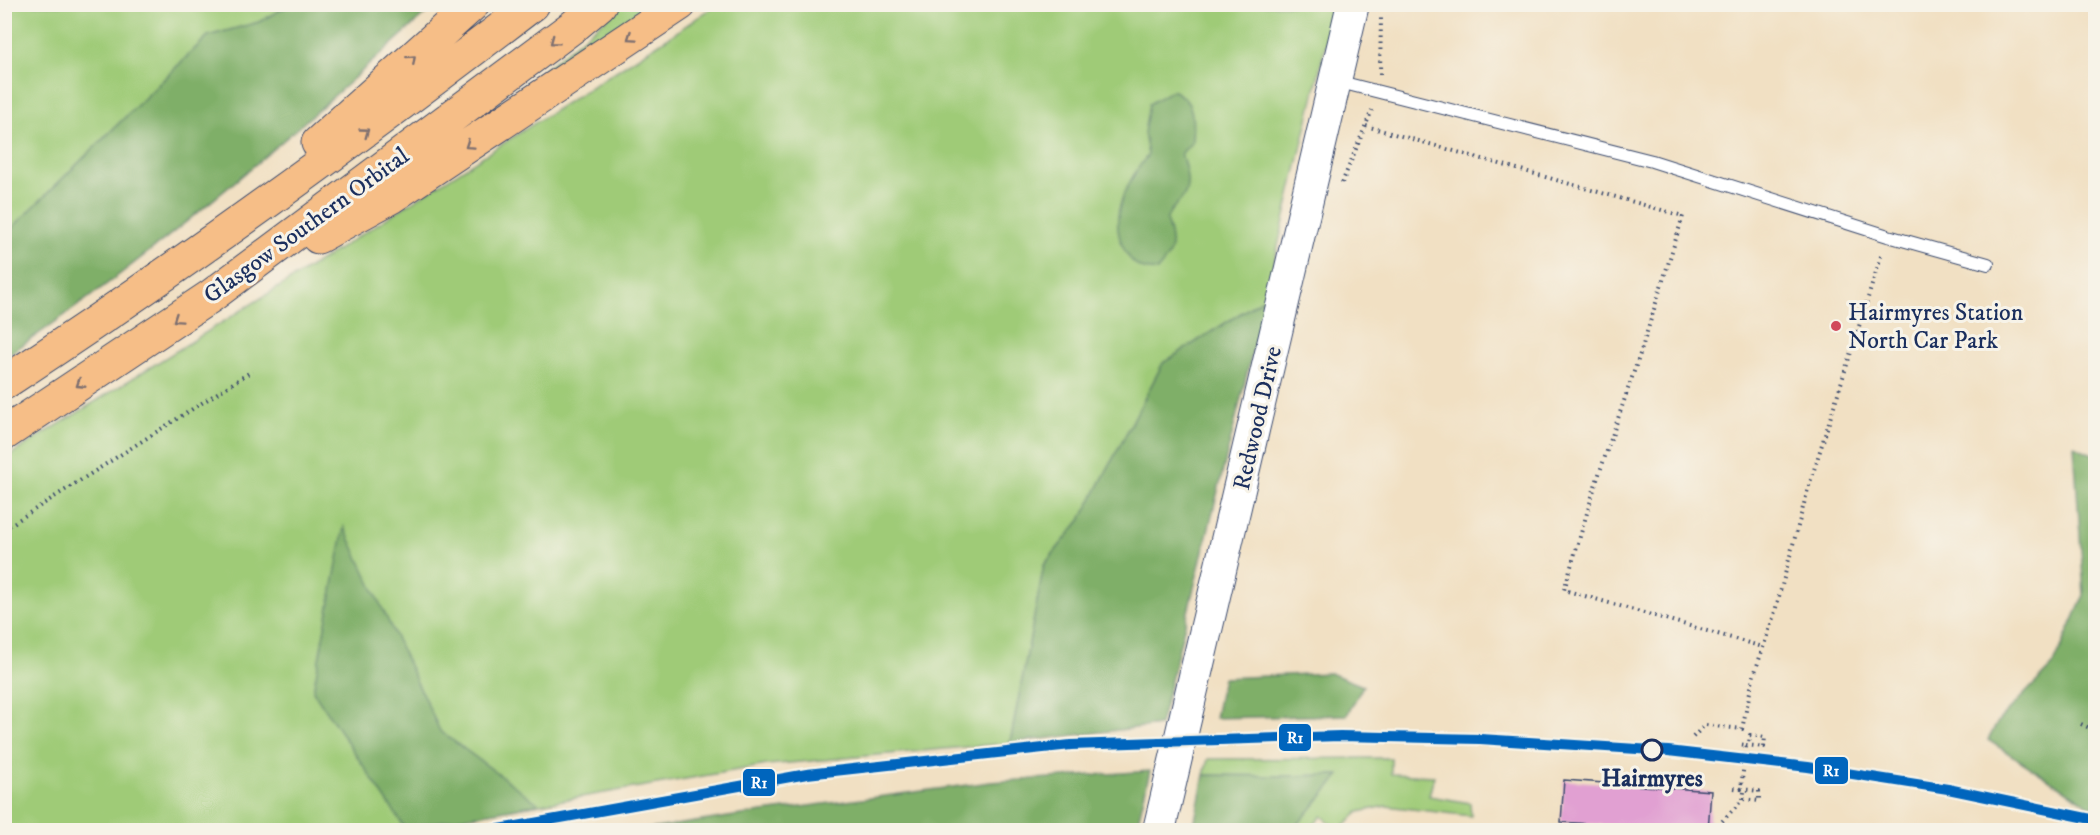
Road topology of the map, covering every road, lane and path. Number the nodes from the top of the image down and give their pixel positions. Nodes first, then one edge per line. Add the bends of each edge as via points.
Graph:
1 (473, 4) edge
2 (533, 4) edge
3 (600, 4) edge
4 (680, 4) edge
5 (1353, 4) edge
6 (1336, 81) junction
7 (1366, 126) dead end
8 (1888, 236) junction
9 (196, 253) junction
10 (1988, 264) dead end
11 (211, 296) junction
12 (252, 371) dead end
13 (4, 383) edge
14 (4, 434) edge
15 (4, 529) edge
16 (1763, 647) junction
17 (2081, 724) dead end
18 (2096, 731) edge
19 (1693, 737) dead end
20 (1738, 744) dead end
21 (1748, 744) junction
22 (1734, 788) dead end
23 (1742, 790) junction
24 (1743, 799) junction
25 (1159, 830) edge
26 (1521, 831) edge
27 (1546, 831) edge
28 (1714, 831) edge

9 -> 1 highway
9 -> 2 highway, Glasgow Southern Orbital via 391,113
3 -> 11 highway, Glasgow Southern Orbital
4 -> 11 highway via 391,197
5 - 6 street, Redwood Drive
6 - 8 lane via 1652,161
6 - 25 street, Redwood Drive
7 - 16 path via 1683,216 1564,591
8 - 10 lane
8 - 16 path
9 - 13 highway, Glasgow Southern Orbital
11 -> 14 highway, Glasgow Southern Orbital
12 - 15 path
16 - 19 path via 1742,729 1705,725
17 - 18 path
20 - 21 path
21 - 21 path via 1764,747 1765,737 1750,735
21 - 23 path
22 - 23 path
23 - 24 path
23 - 24 path via 1759,791 1759,801
24 - 28 path
26 - 27 path

